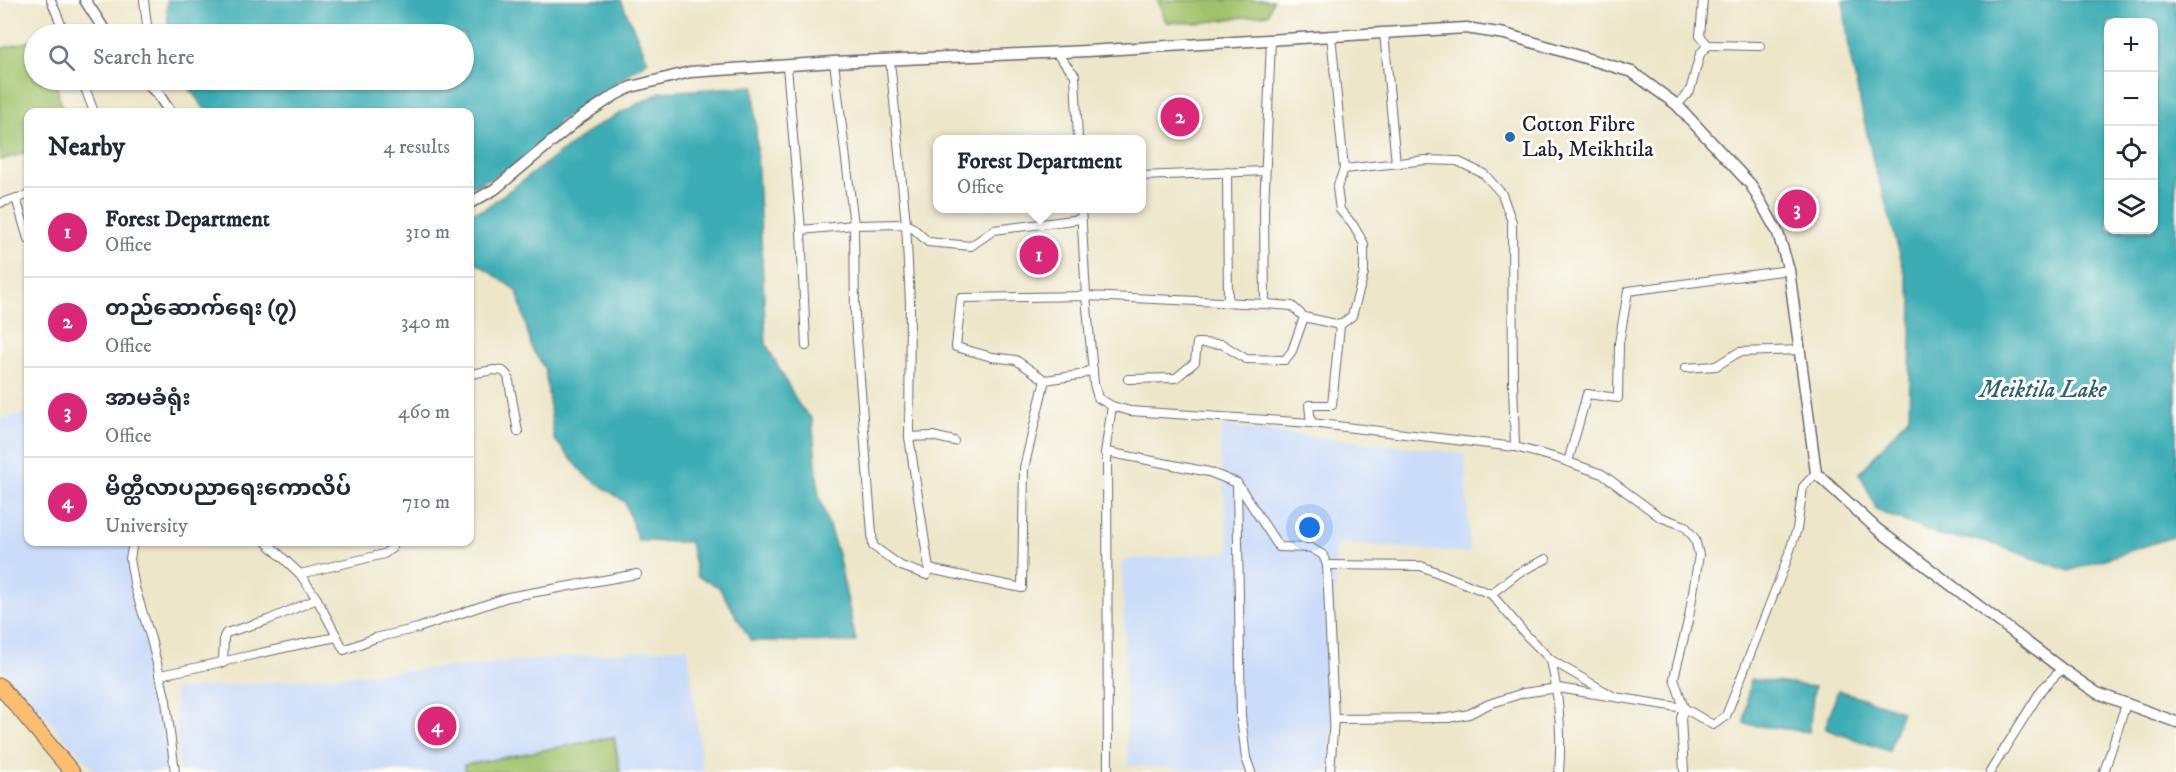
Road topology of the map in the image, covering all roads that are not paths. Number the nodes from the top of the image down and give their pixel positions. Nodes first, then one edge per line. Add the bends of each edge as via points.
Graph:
1 (51, 0) edge
2 (85, 0) edge
3 (144, 0) edge
4 (1703, 0) edge
5 (61, 24) edge
6 (101, 24) edge
7 (147, 24) edge
8 (1384, 32) junction
9 (1331, 35) junction
10 (1272, 40) junction
11 (1708, 45) junction
12 (1760, 46) dead end
13 (1055, 52) junction
14 (890, 60) junction
15 (834, 62) junction
16 (787, 66) junction
17 (85, 90) edge
18 (154, 90) edge
19 (158, 90) edge
20 (158, 94) junction
21 (1677, 105) junction
22 (92, 108) edge
23 (167, 108) edge
24 (1078, 135) edge
25 (1396, 164) junction
26 (1344, 169) junction
27 (1265, 171) junction
28 (1227, 172) junction
29 (1146, 176) edge
30 (24, 196) edge
31 (16, 198) junction
32 (474, 201) edge
33 (0, 203) edge
34 (1081, 213) edge
35 (1081, 219) junction
36 (906, 224) junction
37 (24, 225) edge
38 (854, 225) junction
39 (801, 230) junction
40 (1789, 270) junction
41 (1086, 296) junction
42 (1228, 302) junction
43 (1265, 304) junction
44 (1304, 317) junction
45 (1340, 325) junction
46 (806, 346) dead end
47 (1799, 350) junction
48 (1685, 368) dead end
49 (1093, 369) junction
50 (474, 373) edge
51 (1128, 378) dead end
52 (1045, 380) junction
53 (1112, 406) junction
54 (1311, 423) junction
55 (518, 432) dead end
56 (909, 436) junction
57 (954, 441) dead end
58 (1515, 447) junction
59 (1107, 452) junction
60 (1568, 462) junction
61 (1816, 473) junction
62 (1237, 483) junction
63 (132, 546) edge
64 (274, 546) edge
65 (392, 546) edge
66 (1546, 559) dead end
67 (1327, 565) junction
68 (929, 569) junction
69 (300, 574) junction
70 (636, 574) dead end
71 (1491, 594) junction
72 (317, 599) junction
73 (337, 637) junction
74 (1551, 660) junction
75 (223, 663) junction
76 (2062, 669) junction
77 (159, 675) junction
78 (0, 686) edge
79 (1557, 688) junction
80 (1616, 698) junction
81 (2126, 704) junction
82 (1684, 708) junction
83 (1334, 719) junction
84 (2176, 722) edge
85 (72, 772) edge
86 (175, 772) edge
87 (1108, 772) edge
88 (1251, 772) edge
89 (1330, 772) edge
90 (1559, 772) edge
91 (1684, 772) edge
92 (1990, 772) edge
93 (2104, 772) edge

1 - 5 street
2 - 6 street
3 - 7 street
4 - 11 street via 1700,36
8 - 9 street
8 - 21 street via 1466,28 1505,34 1632,72
8 - 25 street
9 - 10 street
9 - 26 street
10 - 13 street
10 - 27 street
11 - 12 street
11 - 21 street via 1700,54 1690,91
13 - 14 street
13 - 24 street via 1075,75
14 - 15 street
14 - 36 street
15 - 16 street
15 - 38 street
16 - 32 street via 690,72 631,87 580,118 503,183
16 - 39 street
17 - 22 street
18 - 20 street
19 - 20 street
20 - 23 street
21 - 40 street via 1751,185 1779,234
25 - 26 street
25 - 58 street via 1457,161 1484,174 1502,194 1512,222
26 - 45 street via 1337,188 1340,210 1364,244 1364,273 1352,316
27 - 28 street
27 - 43 street
28 - 29 street
28 - 42 street
30 - 31 street
31 - 33 street
31 - 37 street
34 - 35 street
35 - 36 street via 994,230 971,246 928,242
35 - 41 street
36 - 38 street
36 - 56 street
38 - 39 street
38 - 68 street via 855,315 873,546 901,566 927,575
39 - 46 street
40 - 47 street
40 - 60 street via 1628,291 1619,343 1618,398 1587,394
41 - 42 street
41 - 49 street
41 - 52 street via 961,298 956,347 1016,360
42 - 43 street
43 - 44 street via 1292,306
44 - 45 street
44 - 51 street via 1292,351 1284,360 1246,359 1222,344 1197,343 1195,362 1176,378
45 - 54 street via 1332,405 1309,405
47 - 48 street via 1739,352 1716,366
47 - 61 street
49 - 52 street
49 - 53 street via 1098,398
50 - 55 street via 494,370 508,376
52 - 68 street via 1024,468 1022,588
53 - 54 street via 1130,411
53 - 59 street
54 - 58 street
56 - 57 street
56 - 68 street
58 - 60 street
59 - 62 street via 1209,472
59 - 87 street
60 - 82 street via 1602,474 1660,517 1685,526 1695,539 1699,555 1674,678
61 - 76 street via 1877,529
61 - 82 street via 1803,487 1797,529 1726,716 1713,725
62 - 67 street via 1279,547 1311,548 1323,555
62 - 88 street via 1240,717
63 - 77 street via 130,559 135,588
64 - 69 street
65 - 69 street via 384,554
66 - 71 street via 1518,573
67 - 71 street via 1421,566
67 - 83 street
69 - 72 street
70 - 73 street via 508,597 344,650
71 - 74 street
72 - 73 street
72 - 75 street via 226,633
73 - 75 street
74 - 79 street
74 - 80 street
75 - 77 street
76 - 81 street via 2097,693
76 - 92 street via 2042,689
77 - 86 street
78 - 85 highway
79 - 80 street
79 - 83 street via 1523,693 1448,718
79 - 90 street
80 - 82 street
81 - 84 street
81 - 93 street
82 - 91 street
83 - 89 street

